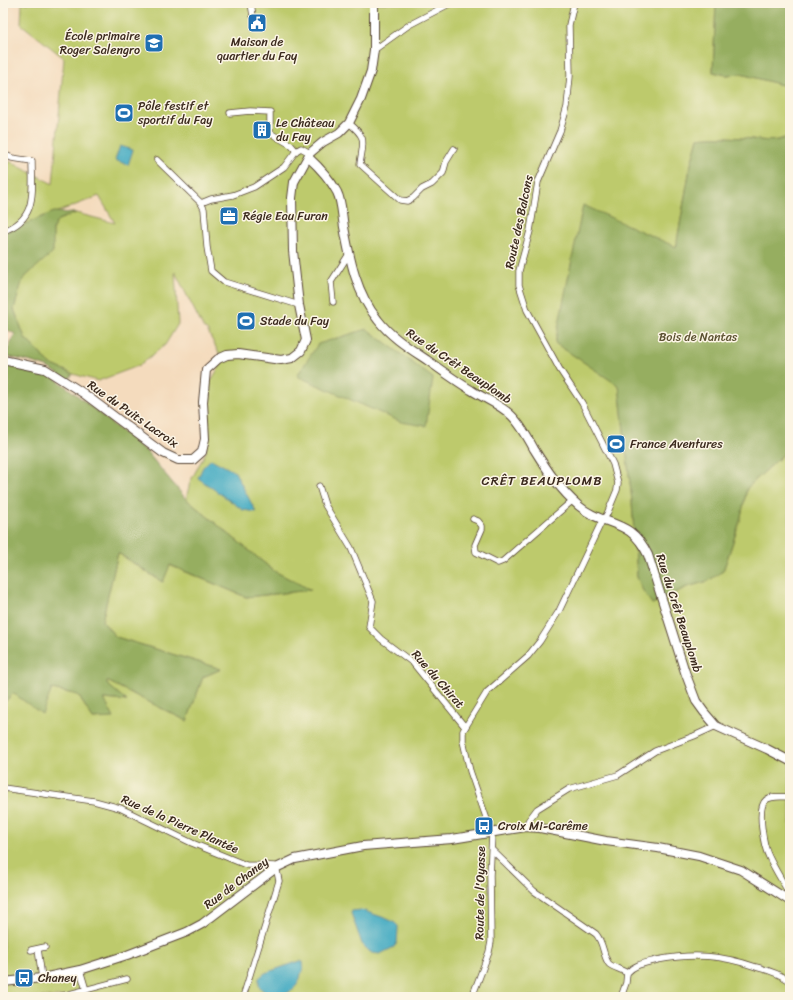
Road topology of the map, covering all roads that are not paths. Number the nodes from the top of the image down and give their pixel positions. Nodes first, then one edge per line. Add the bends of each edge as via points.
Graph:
1 (251, 3) edge
2 (374, 3) edge
3 (451, 3) edge
4 (574, 3) edge
5 (253, 16) dead end
6 (374, 50) junction
7 (230, 113) dead end
8 (349, 123) junction
9 (454, 149) dead end
10 (296, 151) junction
11 (3, 154) edge
12 (309, 155) junction
13 (157, 160) dead end
14 (202, 203) junction
15 (3, 231) edge
16 (349, 254) junction
17 (333, 302) dead end
18 (300, 305) junction
19 (3, 360) edge
20 (320, 486) dead end
21 (573, 500) junction
22 (473, 519) dead end
23 (604, 520) junction
24 (716, 726) junction
25 (465, 727) junction
26 (790, 761) edge
27 (3, 788) edge
28 (790, 797) edge
29 (526, 827) junction
30 (492, 834) junction
31 (492, 850) junction
32 (276, 868) junction
33 (790, 894) edge
34 (790, 901) edge
35 (45, 947) dead end
36 (38, 949) junction
37 (31, 950) dead end
38 (80, 970) junction
39 (3, 972) edge
40 (627, 973) junction
41 (42, 978) junction
42 (127, 979) dead end
43 (790, 981) edge
44 (4, 982) edge
45 (86, 990) junction
46 (58, 997) edge
47 (242, 997) edge
48 (472, 997) edge
49 (622, 997) edge

1 - 5 street
2 - 6 street
3 - 6 street via 409,25
4 - 23 street, Route des Balcons via 569,25 570,76 567,107 535,192 533,216 519,279 529,314 560,370 582,403 613,464 618,486
6 - 8 street via 371,71
7 - 10 street via 270,112 270,133 278,136
8 - 9 street via 361,133 363,141 360,164 400,200 407,201 432,184 443,173
8 - 12 street
10 - 12 street via 301,148
10 - 14 street via 284,167 254,187
11 - 15 street via 32,161 32,201 25,217 12,228
12 - 16 street, Rue du Crêt Beauplomb via 337,192
12 - 18 street, Rue du Puits Lacroix via 294,182 292,198 293,250
13 - 14 street
14 - 18 street via 210,271 224,282
16 - 17 street via 331,282
16 - 21 street, Rue du Crêt Beauplomb via 366,304 379,321 401,342 512,417 552,477
18 - 19 street, Rue du Puits Lacroix via 306,340 301,351 292,358 281,360 238,354 227,355 206,370 203,402 205,439 202,452 193,460 178,460 163,453 83,393 45,369
20 - 25 street, Rue du Chirat via 326,505 351,548 372,601 369,627 413,663
21 - 22 street via 498,563 476,552 475,545 482,526
21 - 23 street, Rue du Crêt Beauplomb via 587,512
23 - 24 street, Rue du Crêt Beauplomb via 628,529 643,544 691,689 704,712
23 - 25 street, Route des Balcons via 540,642 490,689
24 - 26 street, Rue du Crêt Beauplomb
24 - 29 street via 655,751 618,775 569,789 537,809
25 - 30 street via 462,735 470,771
27 - 32 street, Rue de la Pierre Plantée via 94,801 120,808 192,843 246,865
28 - 33 street via 767,799 761,814 768,855
29 - 30 street, Rue de Chaney
29 - 34 street, Rue de Chaney via 699,856 741,870
30 - 31 street, Route de l'Oyasse
30 - 32 street, Rue de Chaney via 348,849 296,858
31 - 40 street via 534,891 596,934 609,964
31 - 48 street, Route de l'Oyasse via 491,942
32 - 38 street, Rue de Chaney via 193,929
32 - 47 street via 279,881
35 - 36 street
36 - 37 street
36 - 41 street
38 - 41 street, Rue de Chaney
38 - 45 street
39 - 44 street
40 - 43 street via 634,966 646,962 678,957 712,956 739,961 773,972
40 - 49 street
41 - 44 street, Rue de Chaney
42 - 45 street
45 - 46 street

